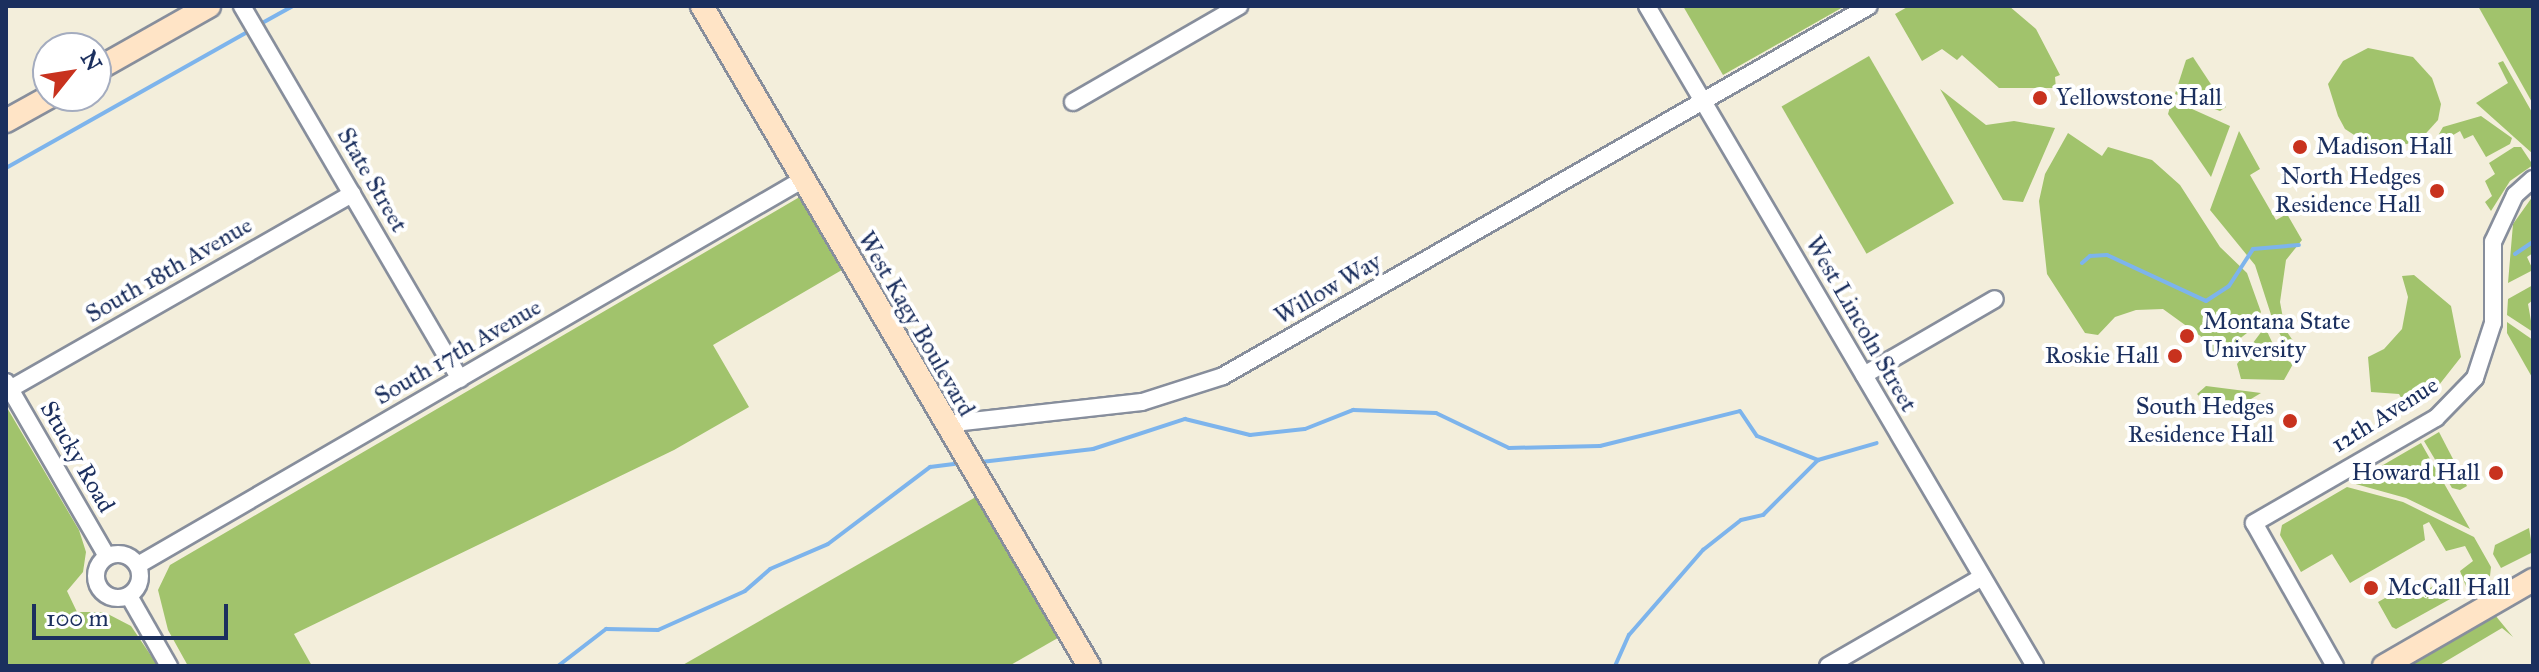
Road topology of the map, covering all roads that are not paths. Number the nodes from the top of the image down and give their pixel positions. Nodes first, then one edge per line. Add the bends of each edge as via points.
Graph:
1 (209, 6) edge
2 (242, 6) edge
3 (702, 6) edge
4 (1239, 6) edge
5 (1647, 6) edge
6 (1869, 6) edge
7 (112, 61) edge
8 (1703, 101) junction
9 (1073, 102) dead end
10 (32, 107) edge
11 (6, 121) edge
12 (2533, 179) edge
13 (802, 180) junction
14 (352, 194) junction
15 (1995, 299) dead end
16 (1864, 375) junction
17 (460, 379) junction
18 (8, 385) edge
19 (945, 424) junction
20 (107, 556) junction
21 (138, 565) junction
22 (1982, 577) junction
23 (2533, 580) edge
24 (129, 596) junction
25 (169, 666) edge
26 (1089, 666) edge
27 (1828, 666) edge
28 (2035, 666) edge
29 (2335, 666) edge
30 (2384, 666) edge

1 - 7 main road
2 - 14 street, State Street
3 - 13 main road, West Kagy Boulevard
4 - 9 street
5 - 8 street, West Lincoln Street
6 - 8 street, Willow Way
8 - 16 street, West Lincoln Street
8 - 19 street, Willow Way via 1197,388 1142,402
10 - 11 main road
12 - 29 street, 12th Avenue via 2507,207 2493,242 2493,323 2475,378 2436,418 2254,523
13 - 17 street, South 17th Avenue
13 - 19 main road, West Kagy Boulevard
14 - 17 street, State Street
14 - 18 street, South 18th Avenue
15 - 16 street
16 - 22 street, West Lincoln Street
17 - 21 street, South 17th Avenue
18 - 20 street, Stucky Road
19 - 26 main road, West Kagy Boulevard
20 - 21 street via 122,554
20 - 24 street via 95,575 100,590 113,598
21 - 24 street via 139,581
22 - 27 street
22 - 28 street, West Lincoln Street
23 - 30 main road
24 - 25 street

